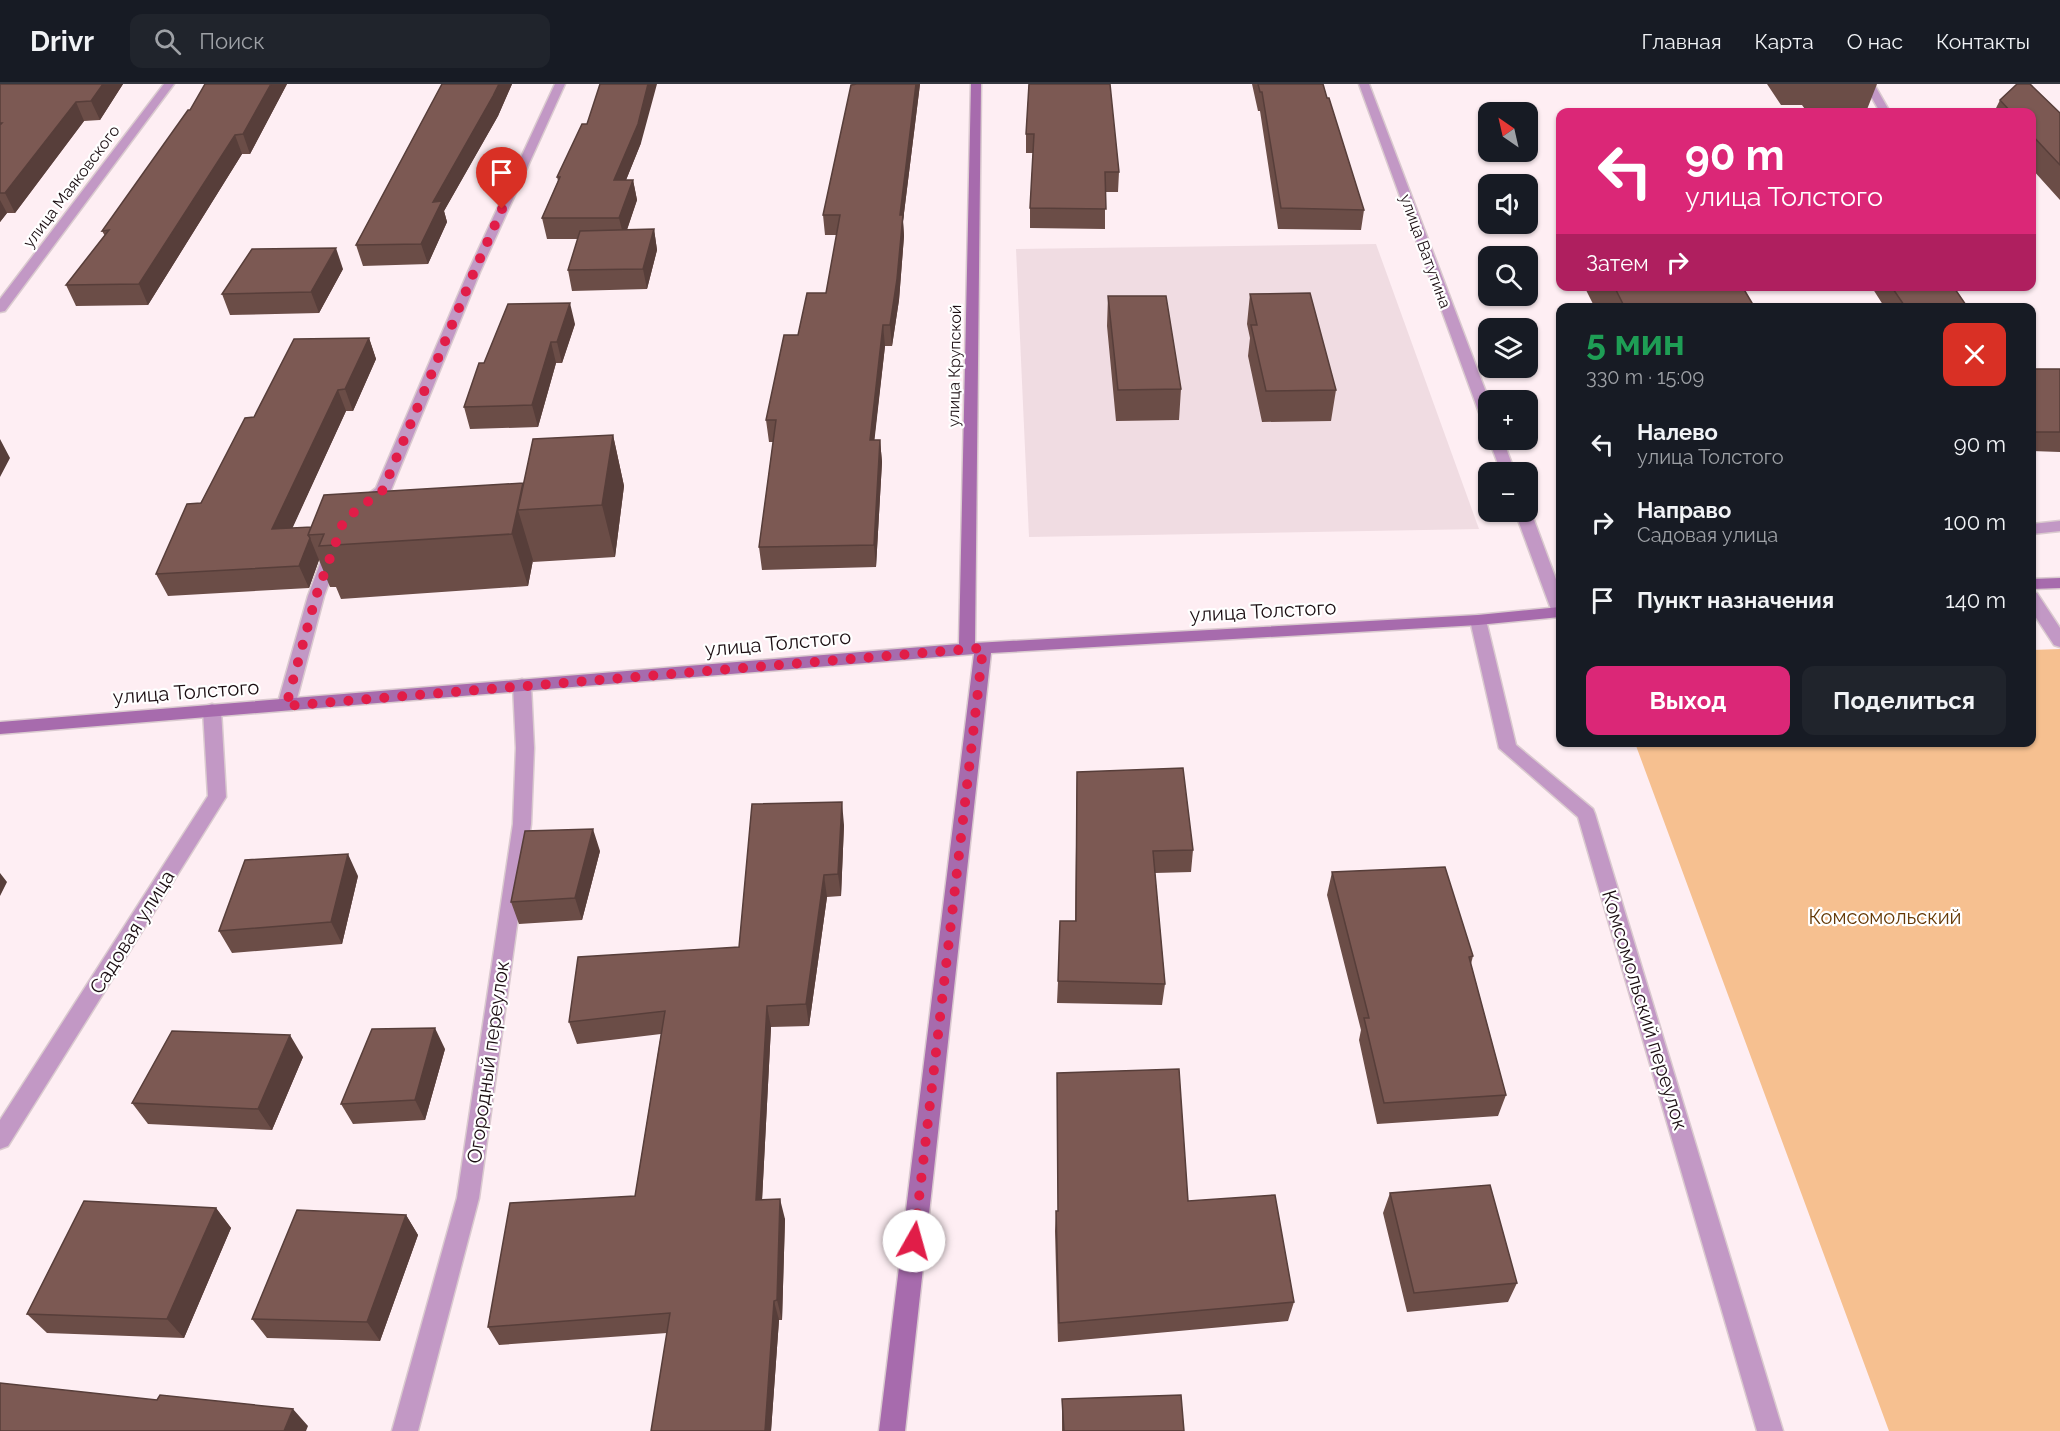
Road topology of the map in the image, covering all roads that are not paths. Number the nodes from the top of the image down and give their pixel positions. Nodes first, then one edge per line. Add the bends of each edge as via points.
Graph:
1 (169, 84) edge
2 (560, 84) edge
3 (976, 84) edge
4 (1364, 84) edge
5 (1869, 84) edge
6 (1883, 108) edge
7 (0, 308) edge
8 (1478, 391) edge
9 (352, 514) edge
10 (1527, 522) edge
11 (2060, 526) edge
12 (2036, 528) edge
13 (337, 540) edge
14 (2060, 583) edge
15 (2036, 584) edge
16 (1556, 601) edge
17 (2036, 605) edge
18 (1556, 612) edge
19 (1479, 620) junction
20 (2060, 641) edge
21 (975, 649) junction
22 (522, 685) junction
23 (286, 706) junction
24 (212, 710) junction
25 (0, 728) edge
26 (0, 1139) edge
27 (405, 1431) edge
28 (892, 1431) edge
29 (1770, 1431) edge

1 - 7 street, улица Маяковского
2 - 9 street via 474,272 383,490
3 - 21 main road, улица Крупской
4 - 8 street, улица Ватутина
5 - 6 street
10 - 16 street
11 - 12 street
13 - 23 street via 316,596
14 - 15 main road
17 - 20 street
18 - 19 main road, улица Толстого
19 - 21 main road, улица Толстого
19 - 29 street, Комсомольский переулок via 1508,748 1586,814
21 - 22 main road, улица Толстого
21 - 28 main road, улица Крупской
22 - 23 main road, улица Толстого
22 - 27 street, Огородный переулок via 522,824 468,1198
23 - 24 main road, улица Толстого
24 - 25 main road, улица Толстого
24 - 26 street, Садовая улица via 217,797

